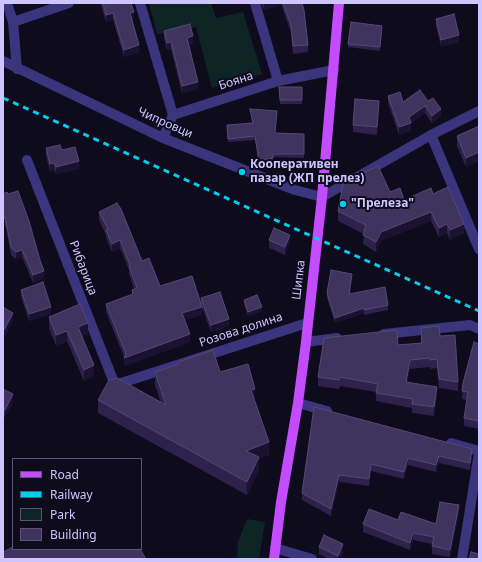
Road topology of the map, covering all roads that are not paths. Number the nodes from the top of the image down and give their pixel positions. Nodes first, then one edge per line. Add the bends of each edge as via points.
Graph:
1 (7, 3) edge
2 (69, 3) edge
3 (140, 3) edge
4 (255, 3) edge
5 (339, 3) edge
6 (12, 22) junction
7 (3, 61) edge
8 (18, 69) junction
9 (334, 70) junction
10 (278, 81) junction
11 (479, 111) edge
12 (172, 115) junction
13 (431, 135) junction
14 (163, 138) junction
15 (27, 160) dead end
16 (322, 197) junction
17 (479, 249) edge
18 (307, 323) junction
19 (479, 329) edge
20 (376, 334) edge
21 (345, 338) edge
22 (306, 342) junction
23 (115, 385) joint
24 (298, 403) junction
25 (336, 413) edge
26 (441, 441) edge
27 (479, 452) edge
28 (275, 548) junction
29 (274, 559) edge
30 (312, 559) edge
31 (462, 559) edge

1 - 6 street
2 - 6 street
3 - 12 street
4 - 10 street
5 - 9 main road, Шипка
6 - 8 street
7 - 8 street, Чипровци
8 - 14 street, Чипровци
9 - 10 street, Бояна
9 - 16 main road, Шипка
10 - 12 street, Бояна
11 - 13 street
12 - 14 street
13 - 16 street
13 - 17 street
14 - 16 street, Чипровци via 295,190
15 - 23 street, Рибарица
16 - 18 main road, Шипка
18 - 22 main road, Шипка
18 - 23 street, Розова долина
19 - 20 street via 470,325
21 - 22 street
22 - 24 main road, Шипка
24 - 25 street
24 - 28 main road, Шипка
26 - 27 street
27 - 31 street
28 - 29 main road, Шипка
28 - 30 street

